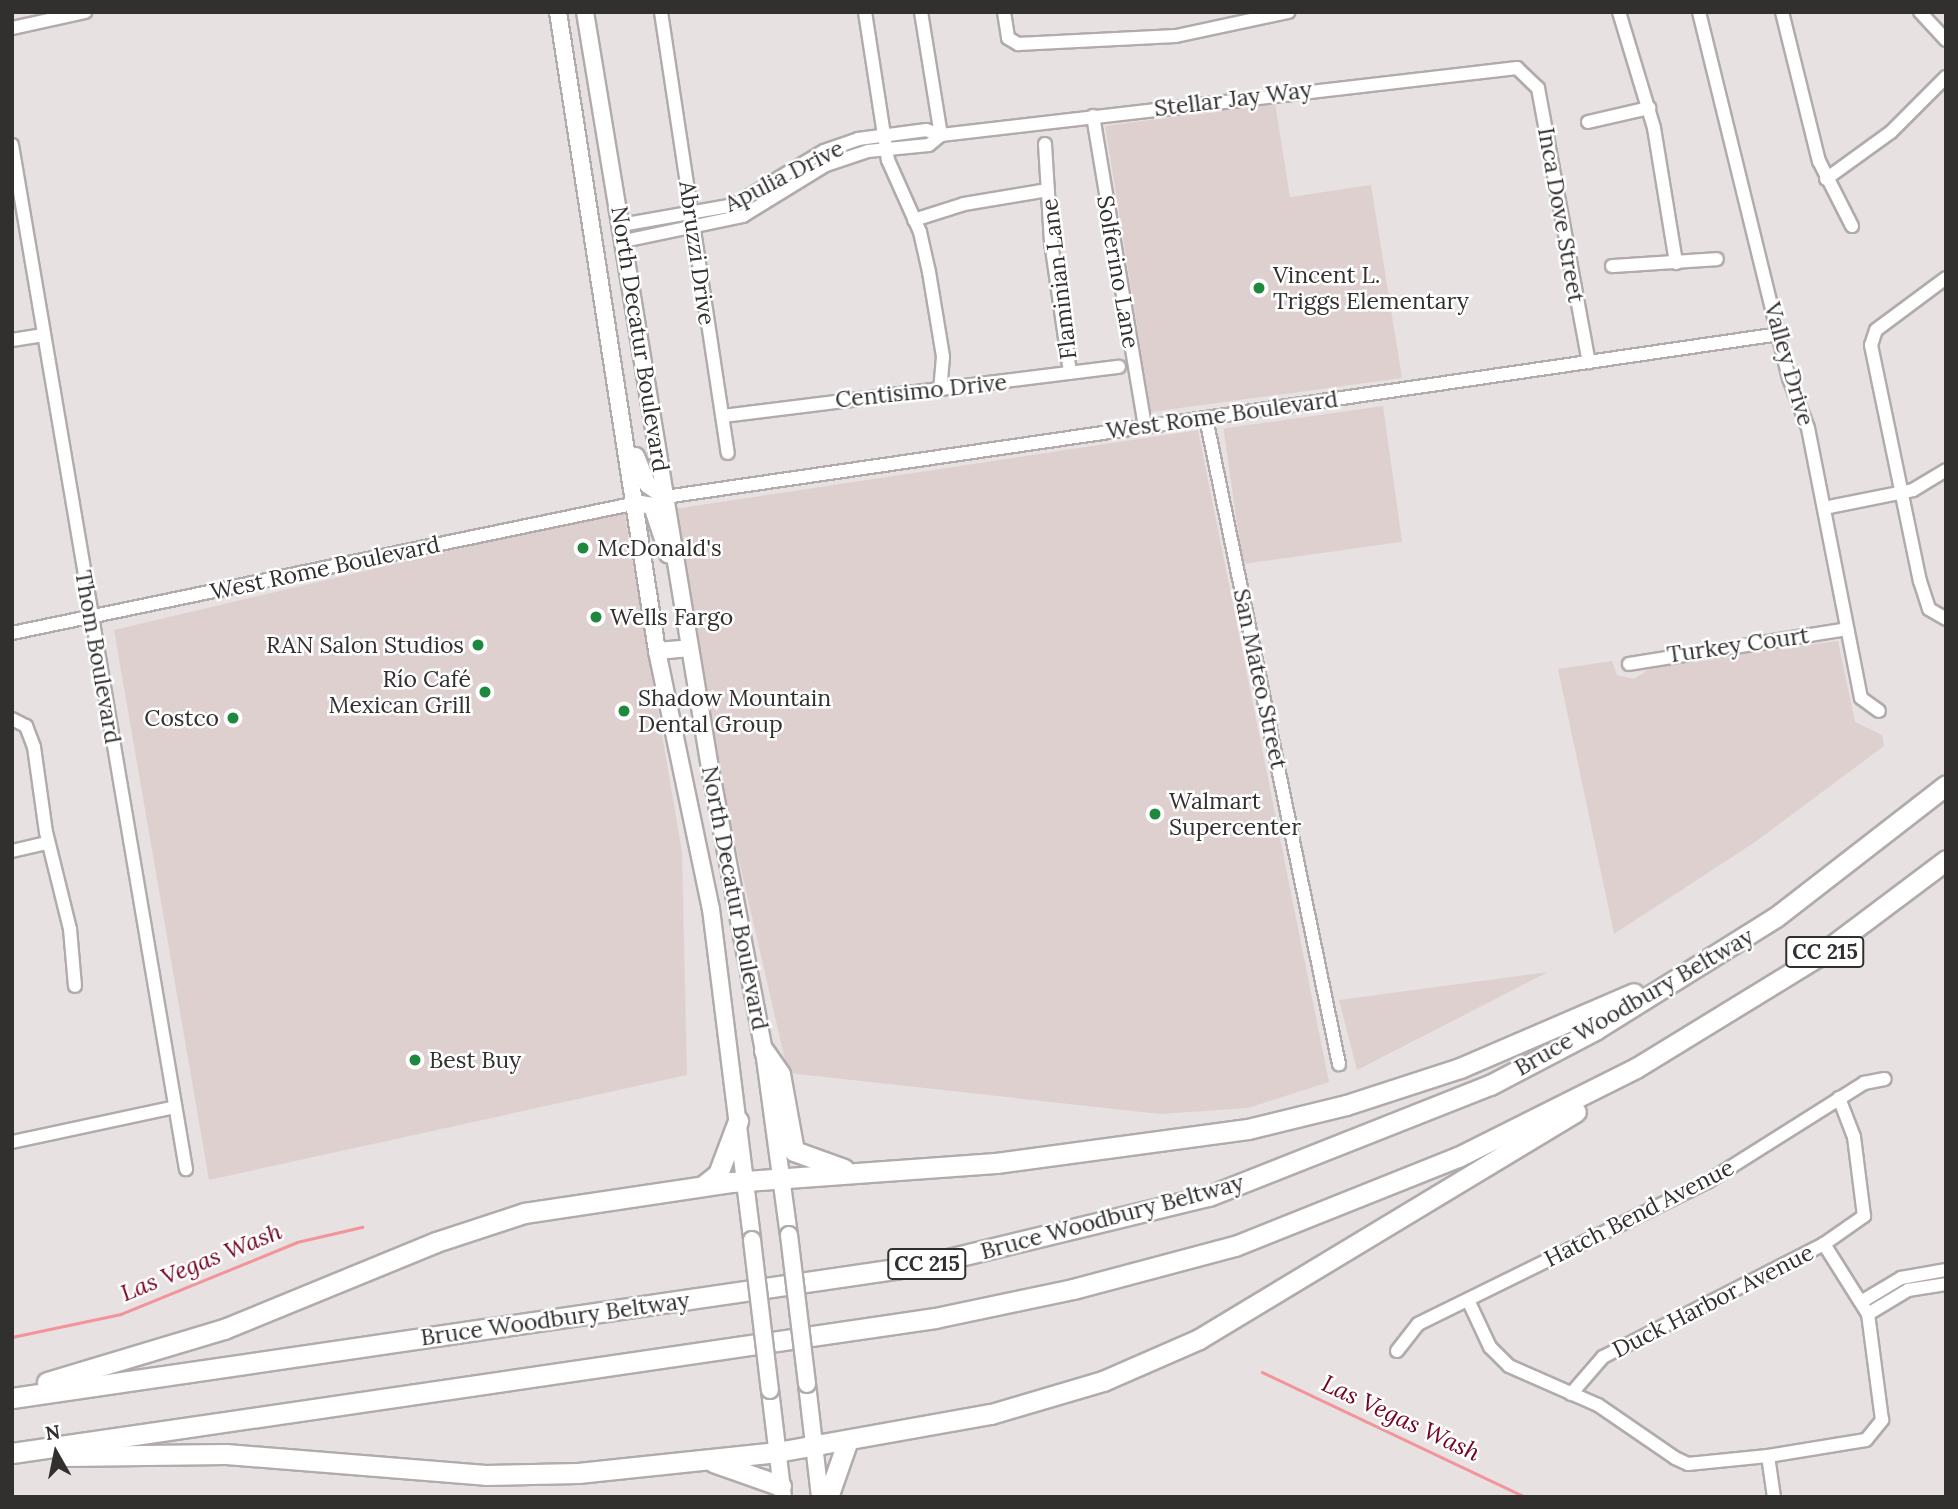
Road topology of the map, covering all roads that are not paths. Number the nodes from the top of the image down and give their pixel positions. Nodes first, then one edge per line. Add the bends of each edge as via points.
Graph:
1 (85, 12) edge
2 (558, 12) edge
3 (585, 12) edge
4 (661, 12) edge
5 (865, 12) edge
6 (921, 12) edge
7 (1004, 12) edge
8 (1288, 12) edge
9 (1619, 12) edge
10 (1699, 12) edge
11 (1782, 12) edge
12 (1920, 12) edge
13 (12, 28) edge
14 (1946, 40) edge
15 (1526, 72) joint
16 (1946, 77) edge
17 (1649, 108) junction
18 (1093, 116) junction
19 (1588, 122) dead end
20 (884, 135) junction
21 (941, 135) junction
22 (1045, 144) dead end
23 (12, 145) edge
24 (886, 150) junction
25 (1826, 179) junction
26 (1048, 190) junction
27 (914, 220) junction
28 (696, 221) junction
29 (1852, 226) dead end
30 (623, 233) junction
31 (1717, 259) dead end
32 (1676, 263) junction
33 (1612, 266) dead end
34 (1946, 278) edge
35 (1779, 334) junction
36 (44, 335) junction
37 (12, 340) edge
38 (1588, 362) junction
39 (1119, 367) dead end
40 (1070, 373) junction
41 (940, 389) junction
42 (723, 416) junction
43 (1206, 418) junction
44 (1145, 427) junction
45 (626, 432) junction
46 (728, 453) dead end
47 (1946, 470) edge
48 (1902, 492) junction
49 (665, 497) junction
50 (637, 503) junction
51 (1824, 508) junction
52 (679, 582) junction
53 (91, 616) junction
54 (1944, 618) edge
55 (1847, 629) junction
56 (12, 633) edge
57 (690, 648) junction
58 (657, 651) junction
59 (1629, 664) dead end
60 (694, 670) junction
61 (664, 672) junction
62 (1879, 711) dead end
63 (17, 721) edge
64 (1946, 785) edge
65 (48, 843) junction
66 (12, 851) edge
67 (1946, 860) edge
68 (1776, 918) junction
69 (75, 986) dead end
70 (1696, 1033) junction
71 (764, 1051) junction
72 (1339, 1064) dead end
73 (1885, 1079) dead end
74 (1839, 1098) junction
75 (175, 1107) junction
76 (738, 1121) junction
77 (12, 1142) edge
78 (186, 1169) dead end
79 (855, 1172) junction
80 (782, 1177) junction
81 (745, 1180) junction
82 (704, 1186) junction
83 (1824, 1244) junction
84 (1946, 1270) edge
85 (1946, 1283) edge
86 (1468, 1300) junction
87 (1861, 1302) junction
88 (1868, 1314) junction
89 (1397, 1351) dead end
90 (12, 1391) edge
91 (1571, 1394) junction
92 (12, 1398) edge
93 (848, 1440) junction
94 (814, 1446) junction
95 (777, 1452) junction
96 (12, 1456) edge
97 (1768, 1456) junction
98 (705, 1460) junction
99 (782, 1492) edge
100 (820, 1497) edge
101 (828, 1497) edge
102 (1774, 1497) edge

1 - 13 street
2 - 45 main road, North Decatur Boulevard
3 - 30 main road, North Decatur Boulevard
4 - 28 street, Abruzzi Drive via 673,120
5 - 20 street
6 - 21 street
7 - 8 street via 1012,43 1177,36
9 - 17 street
10 - 35 street, Valley Drive
11 - 25 street
12 - 14 street
15 - 18 street, Stellar Jay Way via 1494,68
15 - 38 street, Inca Dove Street via 1538,88
16 - 25 street via 1882,141
17 - 19 street
17 - 32 street
18 - 21 street, Stellar Jay Way
18 - 44 street, Solferino Lane
20 - 21 street, Apulia Drive via 926,130
20 - 24 street
20 - 28 street, Apulia Drive via 824,151 750,198
21 - 24 street, Apulia Drive via 929,145
22 - 26 street, Flaminian Lane
23 - 36 street, Thom Boulevard
24 - 27 street
24 - 28 street, Apulia Drive via 826,165 760,208
25 - 29 street
26 - 27 street via 964,204
26 - 40 street, Flaminian Lane
27 - 41 street via 943,358
28 - 30 street, Apulia Drive
28 - 42 street, Abruzzi Drive via 706,324
30 - 49 main road, North Decatur Boulevard
31 - 32 street
32 - 33 street
34 - 48 street via 1872,337
35 - 38 street, West Rome Boulevard
35 - 51 street, Valley Drive via 1808,428
36 - 37 street
36 - 53 street, Thom Boulevard
38 - 43 street, West Rome Boulevard
39 - 40 street, Centisimo Drive
40 - 41 street, Centisimo Drive
41 - 42 street, Centisimo Drive
42 - 46 street, Abruzzi Drive
43 - 44 street, West Rome Boulevard
43 - 72 street, San Mateo Street
44 - 49 street, West Rome Boulevard
45 - 49 main road via 648,485
45 - 50 main road, North Decatur Boulevard
47 - 48 street
48 - 51 street
48 - 54 street via 1925,598
49 - 52 main road, North Decatur Boulevard
50 - 52 main road via 652,506
50 - 53 street, West Rome Boulevard
50 - 58 main road, North Decatur Boulevard
51 - 55 street, Valley Drive
52 - 57 main road, North Decatur Boulevard
53 - 56 street, West Rome Boulevard
53 - 75 street, Thom Boulevard
55 - 59 street, Turkey Court
55 - 62 street, Valley Drive via 1861,698
57 - 58 main road
57 - 60 main road, North Decatur Boulevard
58 - 61 main road, North Decatur Boulevard
60 - 61 main road
60 - 71 main road, North Decatur Boulevard
61 - 76 main road, North Decatur Boulevard via 713,920
63 - 65 street via 34,747
64 - 68 highway, Bruce Woodbury Beltway / CC 215
65 - 66 street
65 - 69 street via 70,929
67 - 70 highway, CC 215 via 1817,957
68 - 79 highway via 1524,1043 1346,1105 1145,1146
68 - 92 highway, Bruce Woodbury Beltway / CC 215 via 1605,1023 1490,1085 1209,1196 923,1265
70 - 93 highway via 1511,1153 1187,1344 1048,1399
70 - 96 highway, CC 215 via 1528,1124 1383,1191 1235,1246 1073,1289 935,1318
71 - 79 highway via 780,1074 794,1151
71 - 80 main road, North Decatur Boulevard
73 - 74 street, Hatch Bend Avenue via 1864,1083
74 - 83 street, Duck Harbor Avenue via 1854,1137 1864,1216
74 - 86 street, Hatch Bend Avenue via 1707,1182
75 - 77 street
75 - 78 street, Thom Boulevard
76 - 81 main road, North Decatur Boulevard
76 - 82 highway via 718,1174
79 - 80 highway
80 - 81 highway
80 - 94 main road, North Decatur Boulevard, bridge
81 - 82 highway
81 - 95 main road, North Decatur Boulevard, bridge
82 - 90 highway via 601,1198 504,1219 224,1329
83 - 87 street
83 - 91 street, Duck Harbor Avenue via 1603,1357
84 - 87 street via 1909,1275
85 - 88 street via 1908,1290
86 - 89 street, Hatch Bend Avenue via 1418,1324
86 - 91 street via 1490,1347 1509,1366
87 - 88 street
88 - 97 street via 1882,1420 1877,1433 1866,1440
91 - 97 street via 1688,1464
93 - 94 highway
93 - 101 highway
94 - 95 highway
94 - 100 main road, North Decatur Boulevard
95 - 98 highway
95 - 99 main road, North Decatur Boulevard
96 - 98 highway via 226,1454 507,1476
97 - 102 street
98 - 99 highway

